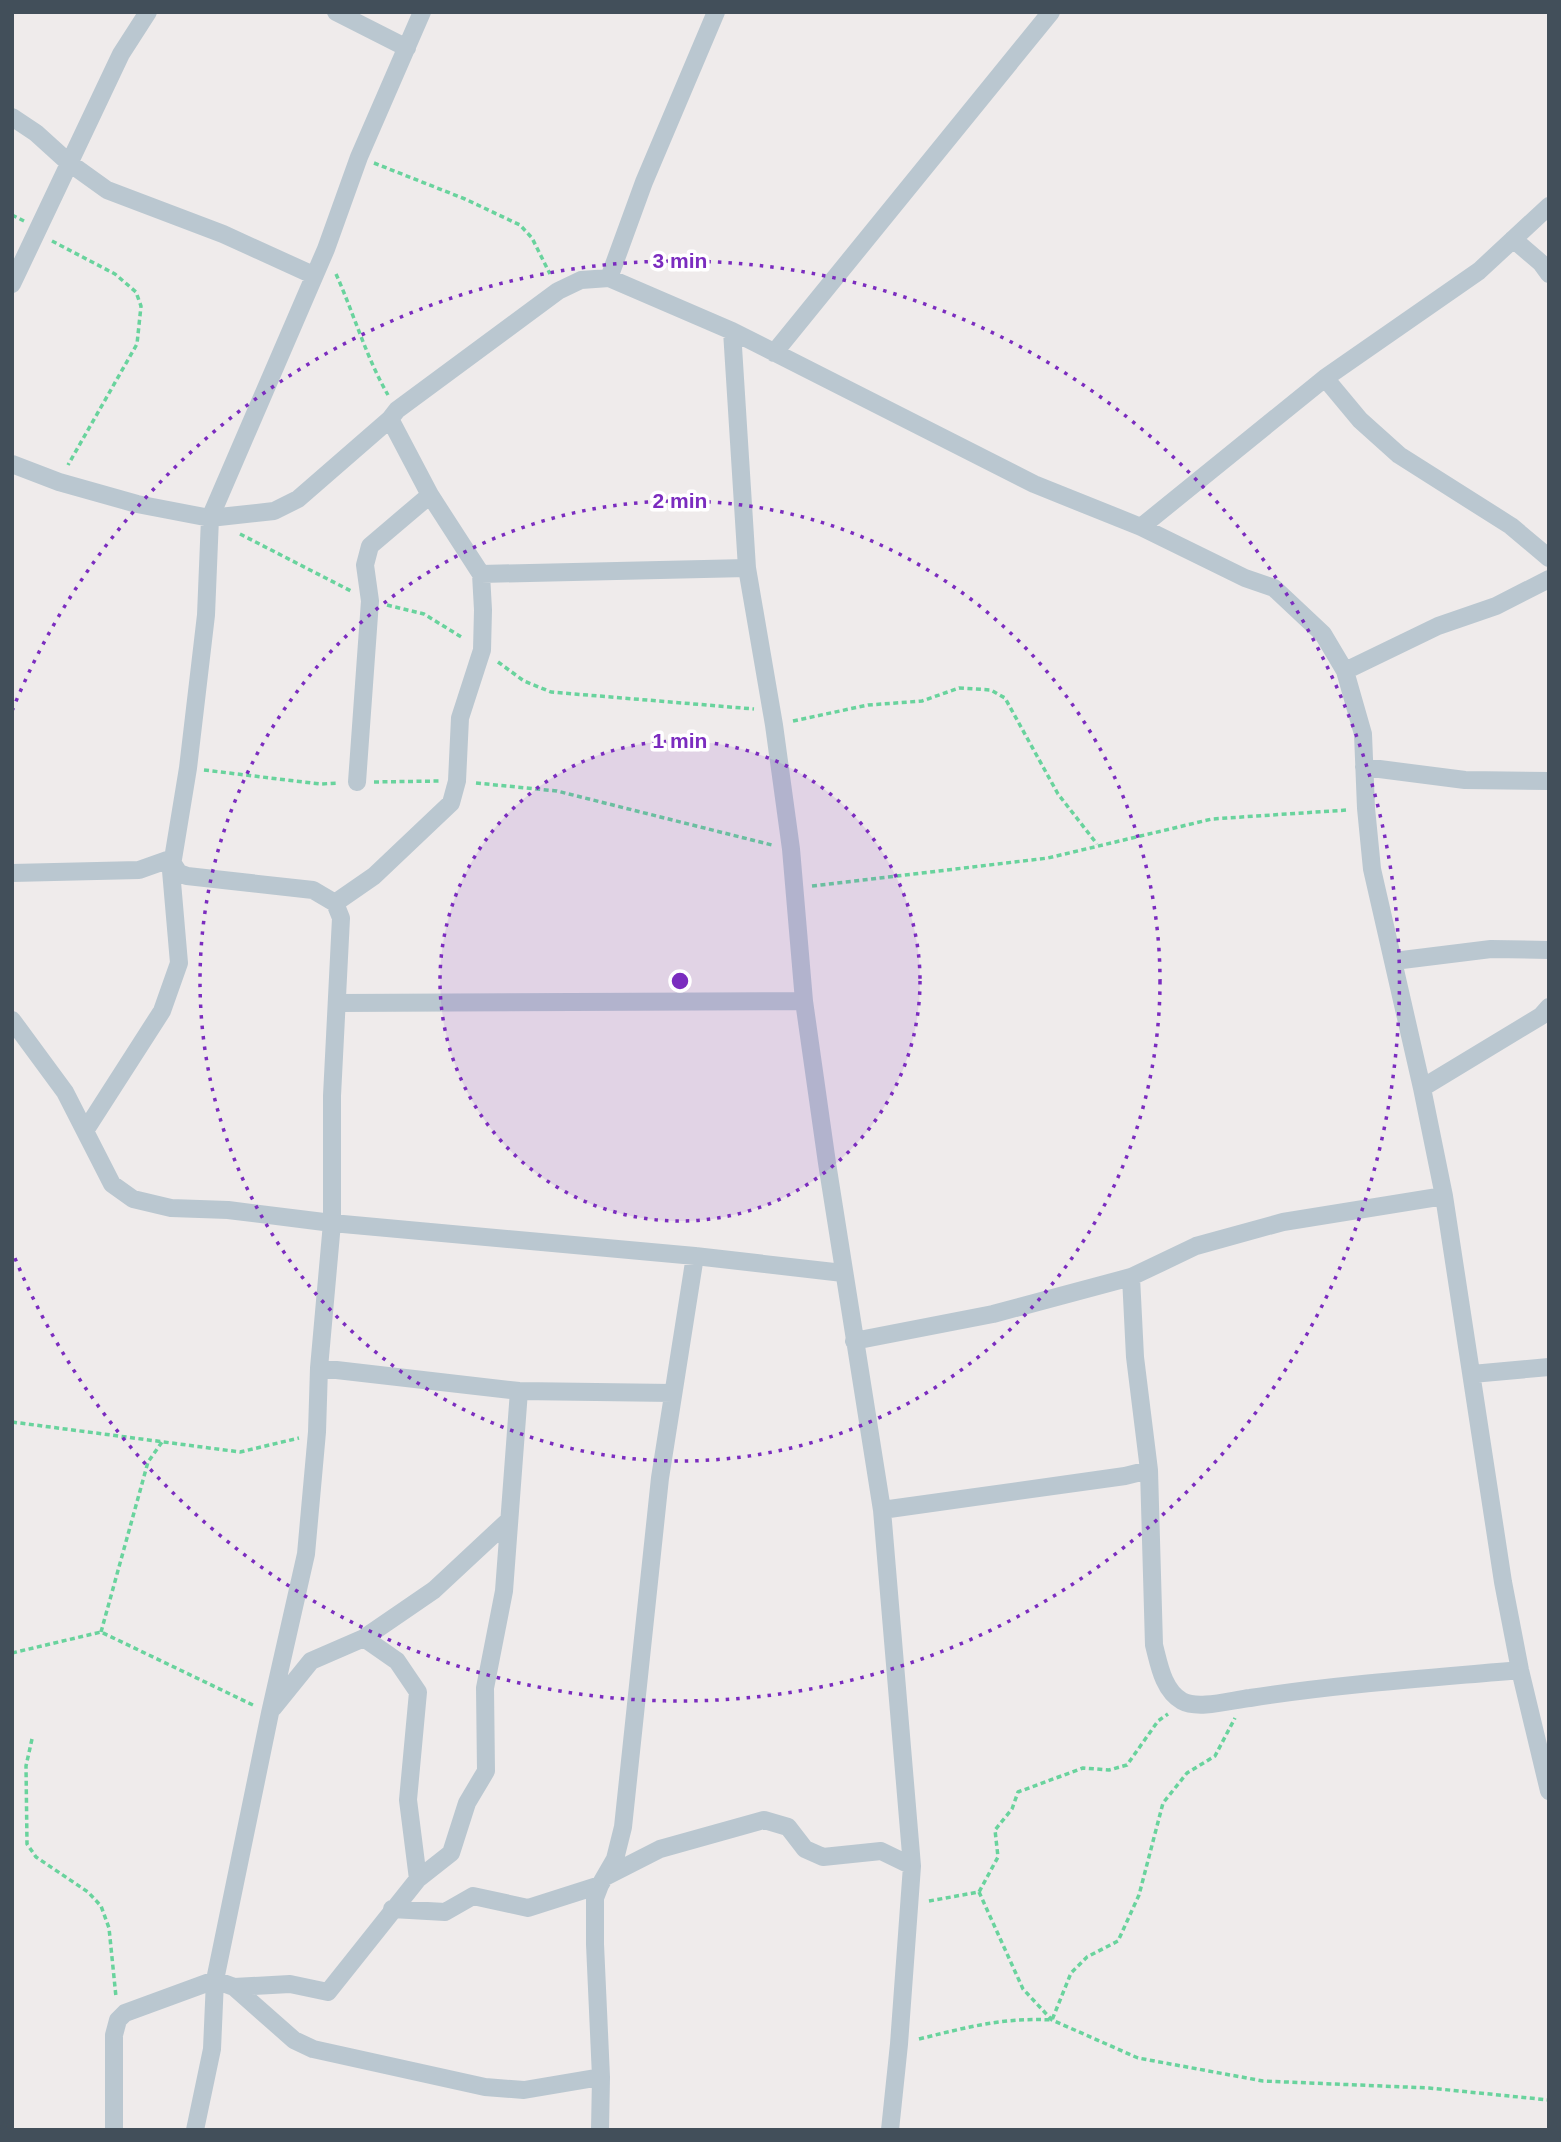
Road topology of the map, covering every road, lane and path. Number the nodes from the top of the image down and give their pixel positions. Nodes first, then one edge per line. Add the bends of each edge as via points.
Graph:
1 (148, 12) edge
2 (336, 12) edge
3 (422, 12) edge
4 (716, 12) edge
5 (1051, 12) edge
6 (407, 48) junction
7 (12, 117) edge
8 (359, 157) junction
9 (68, 162) junction
10 (1549, 206) edge
11 (36, 233) junction
12 (1513, 239) junction
13 (326, 249) junction
14 (1549, 274) edge
15 (313, 275) junction
16 (610, 278) junction
17 (12, 284) edge
18 (558, 290) junction
19 (732, 331) junction
20 (774, 353) junction
21 (1325, 378) junction
22 (394, 415) junction
23 (12, 464) edge
24 (59, 482) junction
25 (430, 495) junction
26 (210, 518) junction
27 (1141, 527) junction
28 (1549, 558) edge
29 (747, 568) junction
30 (481, 574) junction
31 (1549, 579) edge
32 (370, 601) junction
33 (482, 650) junction
34 (1345, 671) junction
35 (770, 707) junction
36 (774, 725) junction
37 (1364, 767) junction
38 (188, 768) junction
39 (1549, 780) edge
40 (457, 781) junction
41 (357, 782) junction
42 (1366, 808) junction
43 (1098, 845) junction
44 (791, 849) junction
45 (170, 859) junction
46 (12, 873) edge
47 (794, 888) junction
48 (335, 903) junction
49 (1549, 950) edge
50 (1394, 961) junction
51 (804, 1001) junction
52 (338, 1003) junction
53 (1549, 1007) edge
54 (12, 1020) edge
55 (1422, 1088) junction
56 (85, 1131) junction
57 (1444, 1196) junction
58 (332, 1223) junction
59 (695, 1256) junction
60 (843, 1273) junction
61 (1131, 1278) junction
62 (854, 1341) junction
63 (1549, 1367) edge
64 (319, 1368) junction
65 (1472, 1374) junction
66 (519, 1391) junction
67 (673, 1393) junction
68 (12, 1422) edge
69 (317, 1432) junction
70 (162, 1442) junction
71 (1149, 1470) junction
72 (881, 1510) junction
73 (508, 1521) junction
74 (101, 1632) junction
75 (364, 1639) junction
76 (12, 1653) edge
77 (1520, 1670) junction
78 (1246, 1698) junction
79 (1183, 1702) junction
80 (270, 1713) junction
81 (32, 1739) dead end
82 (1549, 1791) edge
83 (912, 1866) junction
84 (418, 1879) junction
85 (602, 1881) junction
86 (979, 1892) junction
87 (909, 1904) junction
88 (392, 1909) junction
89 (215, 1980) junction
90 (234, 1987) junction
91 (118, 2020) junction
92 (1052, 2020) junction
93 (898, 2044) junction
94 (601, 2077) junction
95 (1549, 2100) edge
96 (114, 2130) edge
97 (195, 2130) edge
98 (600, 2130) edge
99 (890, 2130) edge

1 - 9 street via 121,54
2 - 6 street
3 - 6 street
4 - 16 street via 644,181
5 - 20 street
6 - 8 street
7 - 9 street
8 - 13 street
8 - 18 path via 520,225 532,238
9 - 11 street
9 - 15 street via 107,190 223,234
10 - 12 street
11 - 17 street
11 - 24 path via 115,274 136,292 141,306 137,344
12 - 14 street
12 - 21 street via 1479,271
13 - 15 street
13 - 22 path
15 - 26 street
16 - 18 street via 581,280
16 - 19 street
18 - 22 street
19 - 20 street
19 - 29 street
20 - 27 street via 1034,484
21 - 27 street
21 - 28 street via 1360,420 1399,455 1511,526
22 - 25 street
22 - 26 street via 298,499 274,511
23 - 24 street
24 - 26 street via 136,505
25 - 30 street
25 - 32 street via 370,546 365,565
26 - 32 path
26 - 38 street via 206,615
27 - 34 street via 1275,588 1323,634
29 - 30 street
29 - 35 street
30 - 33 street
31 - 34 street via 1496,606 1438,625
32 - 33 path via 424,614
32 - 41 street
33 - 35 path via 524,681 551,692 752,710
33 - 40 street via 460,719
34 - 37 street via 1363,734
35 - 36 street
36 - 43 path via 868,705 922,701 959,688 991,690 1004,698 1058,794
36 - 44 street
37 - 39 street via 1465,780
37 - 42 street
38 - 41 path via 320,784
38 - 45 street
40 - 41 path
40 - 44 path via 558,791
40 - 48 street via 451,803 373,876
42 - 43 path via 1212,819
42 - 50 street via 1373,869
43 - 47 path via 1048,858
44 - 47 street
45 - 46 street via 139,870
45 - 48 street via 179,873 187,876 313,890
45 - 56 street via 179,963 162,1011
47 - 51 street
48 - 52 street via 341,918
49 - 50 street via 1491,949
50 - 55 street
51 - 52 street
51 - 60 street
52 - 58 street
53 - 55 street
54 - 56 street via 65,1092
55 - 57 street
56 - 58 street via 112,1184 133,1199 171,1208
57 - 61 street via 1283,1222 1196,1246
57 - 65 street
58 - 59 street
58 - 64 street
59 - 60 street
59 - 67 street
60 - 62 street
61 - 62 street via 993,1314
61 - 71 street
62 - 72 street
63 - 65 street
64 - 66 street
64 - 69 street
65 - 77 street
66 - 67 street
66 - 73 street
67 - 85 street via 623,1827 615,1859
68 - 70 path
69 - 70 path via 240,1452
69 - 80 street via 306,1554
70 - 74 path via 148,1462
71 - 72 street
71 - 79 street via 1154,1645 1161,1673
72 - 83 street
73 - 75 street via 434,1590
73 - 84 street via 503,1591 485,1688 486,1770 467,1803 451,1853
74 - 76 path
74 - 80 path
75 - 80 street via 311,1661
75 - 84 street via 397,1661 418,1692 408,1800
77 - 78 street
77 - 82 street
78 - 79 street via 1204,1705
78 - 92 path via 1215,1756 1187,1773 1163,1803 1139,1895 1118,1941 1087,1957 1071,1973
79 - 86 path via 1158,1721 1127,1765 1109,1770 1083,1768 1018,1792 1012,1809 995,1830 998,1857
80 - 89 street
81 - 91 path via 26,1766 27,1844 36,1857 88,1892 100,1906 109,1928
83 - 85 street via 881,1851 823,1857 805,1849 788,1826 764,1820 660,1849
83 - 87 street
84 - 88 street
85 - 88 street via 528,1908 473,1896 445,1912
85 - 94 street via 595,1898 594,1944
86 - 87 path
86 - 92 path via 1023,1989
87 - 93 street
88 - 90 street via 328,1992 290,1984
89 - 90 street
89 - 91 street via 125,2013
89 - 97 street via 212,2049
90 - 94 street via 293,2040 313,2049 485,2087 524,2090
91 - 96 street
92 - 93 path via 989,2022
92 - 95 path via 1138,2058 1262,2081 1429,2088
93 - 99 street
94 - 98 street

